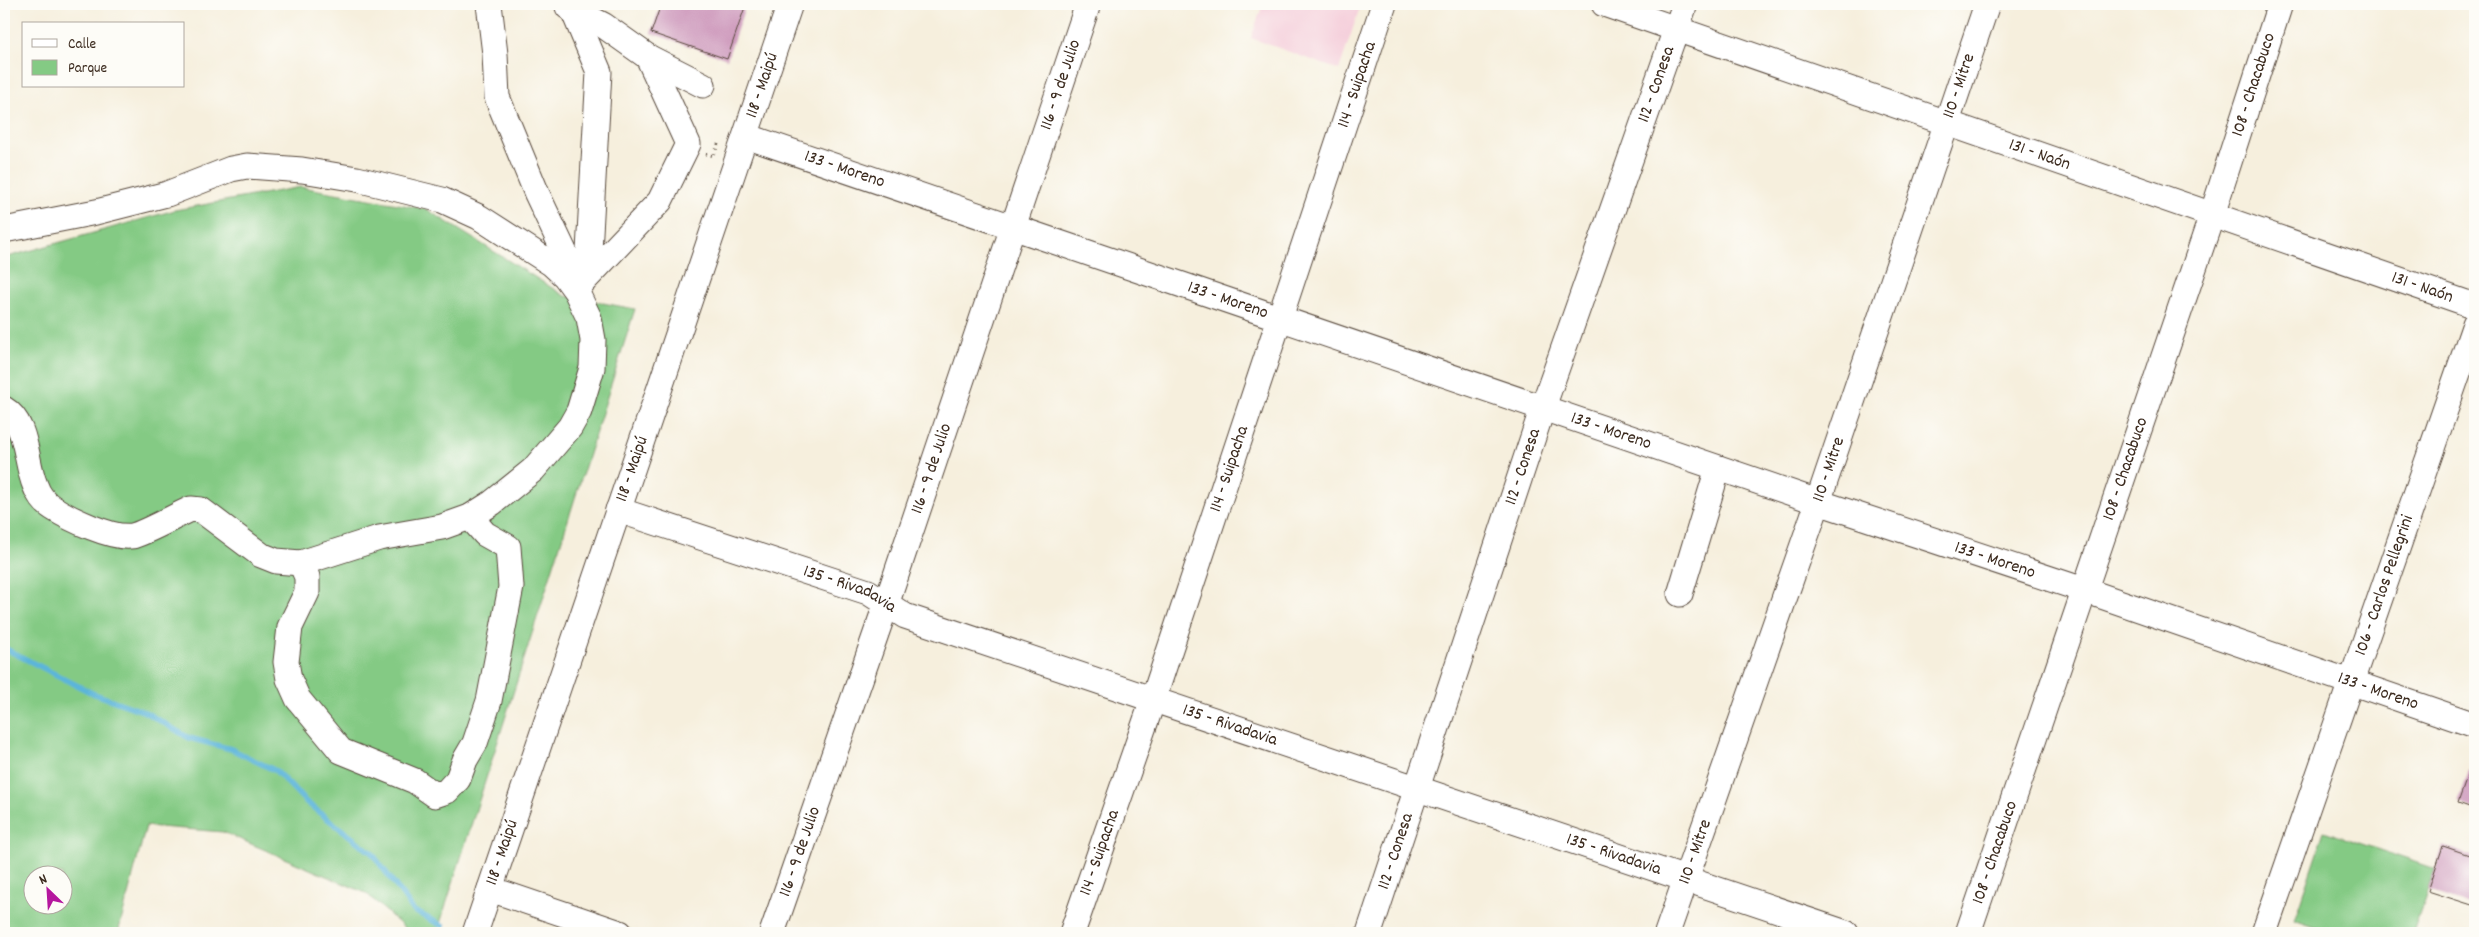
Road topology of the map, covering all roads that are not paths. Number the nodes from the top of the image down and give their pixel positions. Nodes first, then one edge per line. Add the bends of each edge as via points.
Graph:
1 (489, 4) edge
2 (790, 4) edge
3 (1088, 4) edge
4 (1384, 4) edge
5 (1604, 4) edge
6 (1685, 4) edge
7 (1987, 4) edge
8 (2280, 4) edge
9 (573, 6) edge
10 (1676, 28) junction
11 (648, 57) junction
12 (703, 85) dead end
13 (1947, 122) junction
14 (746, 136) junction
15 (2212, 215) junction
16 (1014, 228) junction
17 (4, 230) edge
18 (578, 288) junction
19 (2475, 306) edge
20 (1280, 318) junction
21 (2475, 324) edge
22 (1543, 407) junction
23 (4, 409) edge
24 (1718, 468) junction
25 (1818, 502) junction
26 (618, 510) junction
27 (470, 517) junction
28 (301, 562) junction
29 (2084, 590) junction
30 (1680, 594) dead end
31 (886, 605) junction
32 (2351, 681) junction
33 (1153, 700) junction
34 (2475, 725) edge
35 (1417, 789) junction
36 (1686, 878) junction
37 (490, 889) junction
38 (475, 933) edge
39 (620, 933) edge
40 (772, 933) edge
41 (1072, 933) edge
42 (1369, 933) edge
43 (1667, 933) edge
44 (1846, 933) edge
45 (1968, 933) edge
46 (2264, 933) edge

1 - 18 street via 497,97
2 - 14 street, 118 - Maipú
3 - 16 street, 116 - 9 de Julio
4 - 20 street, 114 - Suipacha
5 - 10 street, 131 - Naón
6 - 10 street, 112 - Conesa
7 - 13 street, 110 - Mitre
8 - 15 street, 108 - Chacabuco
9 - 11 street
9 - 18 street via 599,72 589,251
10 - 13 street, 131 - Naón
10 - 22 street, 112 - Conesa
11 - 12 street
11 - 18 street via 688,144 660,202
13 - 15 street, 131 - Naón
13 - 25 street, 110 - Mitre
14 - 16 street, 133 - Moreno
14 - 26 street, 118 - Maipú
15 - 19 street, 131 - Naón
15 - 29 street, 108 - Chacabuco
16 - 20 street, 133 - Moreno
16 - 31 street, 116 - 9 de Julio
17 - 18 street via 158,196 231,169 247,166 302,170 357,179 442,200 479,217 552,264
18 - 27 street via 593,340 592,368 579,411 566,433 533,470
20 - 22 street, 133 - Moreno
20 - 33 street, 114 - Suipacha
21 - 32 street, 106 - Carlos Pellegrini
22 - 24 street, 133 - Moreno
22 - 35 street, 112 - Conesa
23 - 28 street via 16,420 34,484 41,497 53,508 106,533 132,536 191,509 201,510 261,555 276,561
24 - 25 street, 133 - Moreno
24 - 30 street
25 - 29 street, 133 - Moreno
25 - 36 street, 110 - Mitre
26 - 31 street, 135 - Rivadavia via 868,592
26 - 37 street, 118 - Maipú
27 - 28 street via 379,538
27 - 28 street via 485,534 508,547 510,588 489,701 475,743 464,760 458,779 446,791 435,795 415,781 341,751 298,699 288,679 286,662 290,627 307,592 307,577
29 - 32 street, 133 - Moreno
29 - 45 street, 108 - Chacabuco
31 - 33 street, 135 - Rivadavia via 905,616
31 - 40 street, 116 - 9 de Julio
32 - 34 street, 133 - Moreno
32 - 46 street, 106 - Carlos Pellegrini
33 - 35 street, 135 - Rivadavia
33 - 41 street, 114 - Suipacha
35 - 36 street, 135 - Rivadavia
35 - 42 street, 112 - Conesa
36 - 43 street, 110 - Mitre
36 - 44 street, 135 - Rivadavia
37 - 38 street, 118 - Maipú
37 - 39 street

